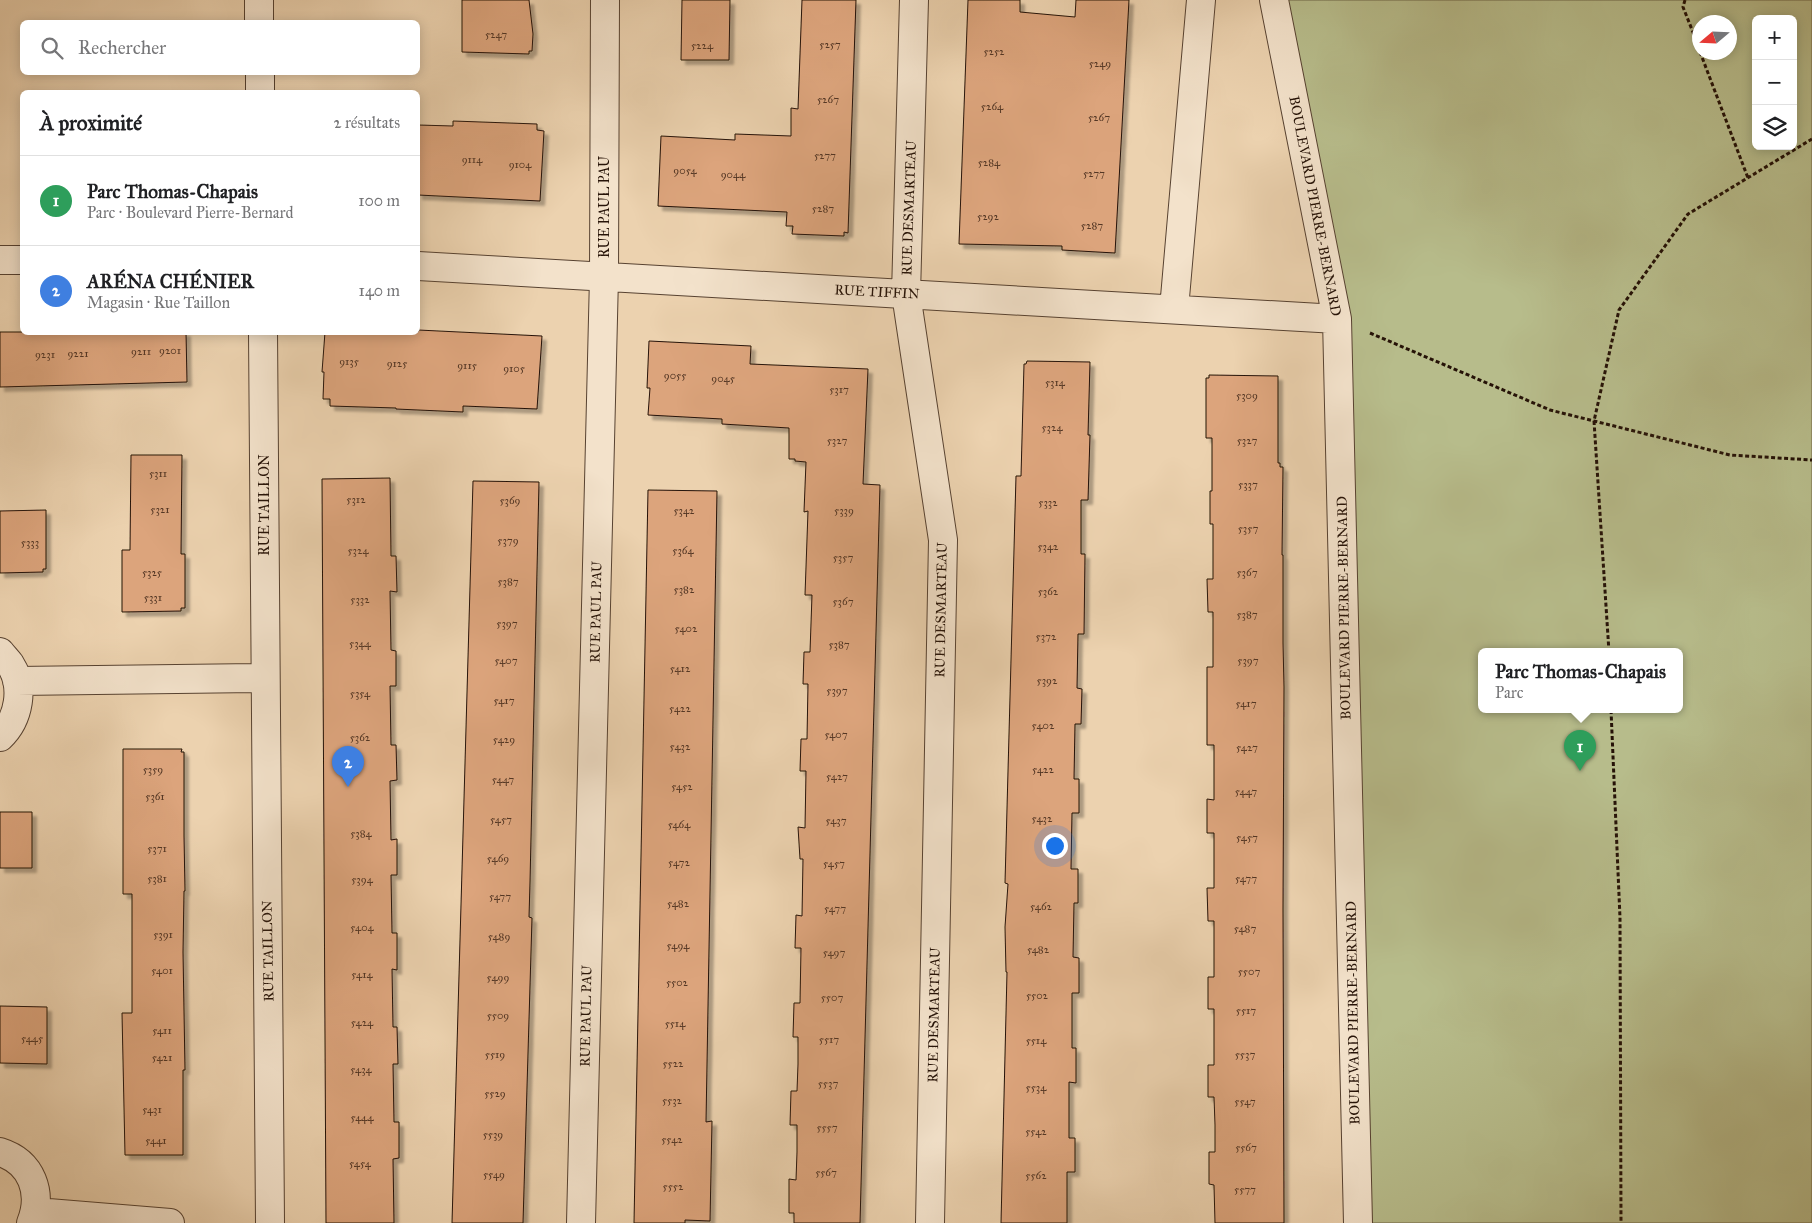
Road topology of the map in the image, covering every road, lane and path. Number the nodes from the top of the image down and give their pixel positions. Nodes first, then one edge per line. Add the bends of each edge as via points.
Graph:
1 (259, 0) edge
2 (605, 0) edge
3 (914, 0) edge
4 (1201, 0) edge
5 (1274, 0) edge
6 (1685, 0) edge
7 (259, 20) edge
8 (1692, 30) edge
9 (1703, 60) edge
10 (260, 75) edge
11 (260, 90) edge
12 (1812, 139) edge
13 (1748, 178) junction
14 (0, 260) edge
15 (20, 260) edge
16 (420, 266) edge
17 (604, 277) junction
18 (906, 294) junction
19 (1174, 309) junction
20 (1337, 319) junction
21 (262, 335) edge
22 (1594, 422) junction
23 (1812, 460) edge
24 (1609, 648) edge
25 (0, 652) edge
26 (265, 678) junction
27 (17, 681) junction
28 (1611, 713) edge
29 (0, 737) edge
30 (0, 1152) edge
31 (34, 1217) edge
32 (170, 1223) edge
33 (270, 1223) edge
34 (581, 1223) edge
35 (930, 1223) edge
36 (1358, 1223) edge
37 (1621, 1223) edge

1 - 7 street
2 - 17 street, RUE PAUL PAU
3 - 18 street, RUE DESMARTEAU
4 - 19 street
5 - 20 street, BOULEVARD PIERRE-BERNARD
6 - 8 path via 1683,7
9 - 13 path
10 - 11 street
12 - 13 path
13 - 22 path via 1688,214 1619,310
14 - 15 street
16 - 17 street, RUE TIFFIN
17 - 18 street, RUE TIFFIN
17 - 34 street, RUE PAUL PAU
18 - 19 street, RUE TIFFIN
18 - 35 street, RUE DESMARTEAU via 943,540
19 - 20 street, RUE TIFFIN
20 - 22 path via 1550,410
20 - 36 street, BOULEVARD PIERRE-BERNARD
21 - 26 street, RUE TAILLON
22 - 23 path via 1730,455
22 - 24 path
25 - 27 street via 11,665
26 - 27 street
26 - 33 street, RUE TAILLON
27 - 29 street via 18,701 13,720
28 - 37 path via 1620,918
30 - 31 street via 22,1165 32,1179 37,1195
31 - 32 street

